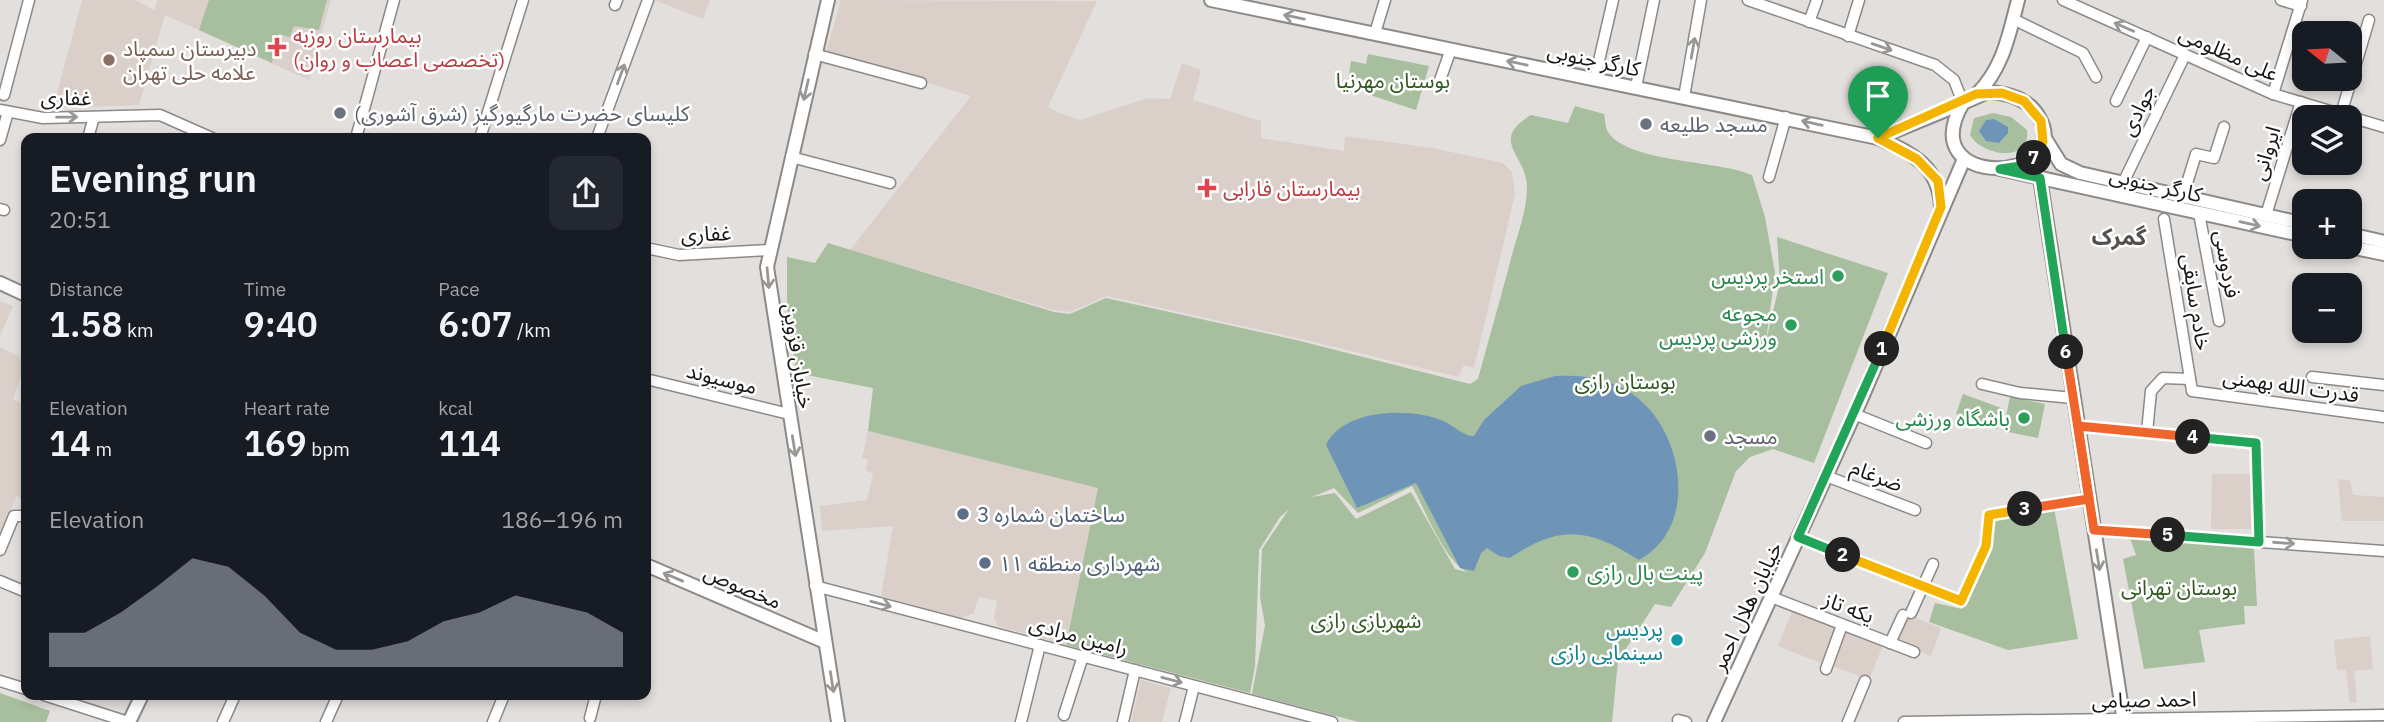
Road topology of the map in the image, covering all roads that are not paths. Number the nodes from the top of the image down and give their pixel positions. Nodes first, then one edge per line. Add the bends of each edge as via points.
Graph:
1 (29, 0) edge
2 (394, 0) edge
3 (523, 0) edge
4 (648, 0) edge
5 (828, 0) edge
6 (1212, 0) edge
7 (1385, 0) edge
8 (1614, 0) edge
9 (1654, 0) edge
10 (1701, 0) edge
11 (1859, 0) edge
12 (2063, 0) edge
13 (2281, 0) edge
14 (1755, 1) edge
15 (2014, 1) edge
16 (1817, 2) edge
17 (2302, 3) edge
18 (2013, 19) junction
19 (2369, 20) dead end
20 (1810, 22) junction
21 (1375, 33) junction
22 (1848, 36) junction
23 (2147, 37) junction
24 (1451, 49) junction
25 (814, 54) junction
26 (2185, 55) junction
27 (2096, 76) dead end
28 (1595, 78) junction
29 (921, 83) dead end
30 (1439, 83) dead end
31 (1636, 87) junction
32 (1976, 94) junction
33 (2273, 94) junction
34 (4, 95) dead end
35 (1684, 97) junction
36 (2116, 102) dead end
37 (2301, 102) junction
38 (1963, 103) junction
39 (2311, 105) edge
40 (2345, 105) edge
41 (4, 111) edge
42 (94, 117) junction
43 (1786, 117) junction
44 (2362, 120) edge
45 (2224, 127) dead end
46 (2384, 127) edge
47 (89, 133) edge
48 (201, 133) edge
49 (357, 133) edge
50 (482, 133) edge
51 (599, 133) edge
52 (2043, 135) junction
53 (1878, 138) junction
54 (0, 140) edge
55 (791, 157) junction
56 (1964, 159) junction
57 (2000, 169) junction
58 (1769, 177) dead end
59 (2040, 178) junction
60 (890, 183) dead end
61 (2123, 183) junction
62 (2183, 196) junction
63 (1941, 207) junction
64 (2199, 213) junction
65 (2266, 215) junction
66 (2164, 219) dead end
67 (2292, 221) edge
68 (2292, 233) edge
69 (2362, 237) edge
70 (2384, 242) edge
71 (651, 249) edge
72 (2362, 249) edge
73 (769, 250) junction
74 (2384, 254) edge
75 (0, 284) edge
76 (21, 293) edge
77 (2219, 321) dead end
78 (2312, 377) dead end
79 (2190, 379) junction
80 (651, 380) edge
81 (1982, 384) dead end
82 (2384, 385) edge
83 (2192, 391) joint
84 (2073, 398) junction
85 (789, 414) junction
86 (1854, 414) junction
87 (2384, 417) edge
88 (2078, 426) junction
89 (2147, 432) junction
90 (1926, 443) dead end
91 (1826, 477) junction
92 (2089, 499) junction
93 (1915, 510) dead end
94 (21, 515) edge
95 (2094, 530) junction
96 (1798, 537) junction
97 (2259, 542) junction
98 (0, 550) edge
99 (2384, 551) edge
100 (1933, 564) dead end
101 (651, 567) edge
102 (0, 581) edge
103 (815, 586) junction
104 (1923, 586) junction
105 (21, 590) edge
106 (1771, 597) junction
107 (1842, 625) junction
108 (825, 642) junction
109 (1890, 643) junction
110 (1040, 645) junction
111 (1914, 652) dead end
112 (1083, 656) junction
113 (1826, 669) dead end
114 (1135, 670) junction
115 (0, 681) edge
116 (1865, 681) dead end
117 (1194, 686) junction
118 (21, 687) edge
119 (60, 700) edge
120 (139, 700) edge
121 (233, 700) edge
122 (336, 700) edge
123 (502, 700) edge
124 (595, 700) edge
125 (1064, 715) dead end
126 (2384, 715) edge
127 (590, 718) dead end
128 (2123, 720) edge
129 (128, 722) edge
130 (223, 722) edge
131 (326, 722) edge
132 (493, 722) edge
133 (838, 722) edge
134 (1021, 722) edge
135 (1122, 722) edge
136 (1185, 722) edge
137 (1330, 722) edge
138 (1714, 722) edge
139 (1848, 722) edge
140 (1904, 722) edge
141 (1960, 722) edge

1 - 34 street
2 - 49 street
3 - 50 street
51 -> 4 street
5 - 25 main road, خیابان قزوین
21 -> 6 main road, کارگر جنوبی
7 - 21 street
8 - 28 street
9 - 31 street
35 -> 10 street
11 - 22 street
23 -> 12 street, علی مظلومی
13 - 17 street
14 - 20 street
15 - 18 main road
16 - 20 street
17 - 33 street
18 - 27 street via 2064,39 2083,53
18 - 32 main road via 1995,74
19 - 40 street
20 - 22 street
21 - 24 main road, کارگر جنوبی
22 -> 38 street via 1944,70 1954,80
23 - 26 street, علی مظلومی
23 - 36 street
28 -> 24 main road, کارگر جنوبی
24 - 30 street
25 - 29 street
25 -> 55 main road, خیابان قزوین
26 - 33 street, علی مظلومی
26 - 61 street, جوادی
28 - 31 main road, کارگر جنوبی
31 - 35 main road, کارگر جنوبی
32 - 38 main road
32 - 52 main road via 2002,93 2024,101 2041,121
33 - 37 street, علی مظلومی
35 - 43 main road, کارگر جنوبی
37 - 39 street, علی مظلومی
37 - 65 street, ایروانی
38 - 53 main road
38 - 56 main road via 1953,133
41 -> 42 street, غفاری via 43,118
41 - 54 street
42 - 47 street
42 - 48 street, غفاری via 160,115
53 -> 43 main road, کارگر جنوبی
43 - 58 street
44 - 46 street, علی مظلومی
45 - 62 street via 2214,158 2196,155
52 - 57 main road via 2041,148 2028,163
52 - 61 main road, کارگر جنوبی via 2061,164
53 - 63 main road, کارگر جنوبی via 1917,159 1938,181
55 - 60 street
55 - 73 main road, خیابان قزوین
56 - 57 main road
56 - 63 main road, خیابان هلال احمر
57 - 59 main road, کارگر جنوبی
59 - 64 main road, کارگر جنوبی
59 - 84 main road
61 - 62 main road, کارگر جنوبی
62 - 65 main road, کارگر جنوبی
63 - 86 main road, خیابان هلال احمر
64 -> 68 main road, کارگر جنوبی
64 - 77 street, فردوسی
65 - 67 main road, کارگر جنوبی
66 - 79 street, خادم سابقی
69 - 70 main road
71 - 73 street, غفاری via 679,256
72 - 74 main road
73 -> 85 main road, خیابان قزوین via 771,306
75 - 76 main road
78 - 82 street
79 - 83 street, خادم سابقی
79 - 89 street via 2163,378 2151,391
80 - 85 street, موسیوند
81 - 84 street
83 - 87 street, قدرت الله بهمنی
84 - 88 main road
85 -> 103 main road, خیابان قزوین
86 - 90 street
86 - 91 main road, خیابان هلال احمر
88 - 89 street
88 - 92 main road
89 - 97 street via 2256,443
91 - 93 street, ضرغام
91 - 96 main road, خیابان هلال احمر
92 - 95 main road
92 - 104 street via 1989,515 1986,546 1961,601
94 - 98 street via 14,516
95 - 97 street
95 -> 128 main road
96 - 104 street
96 - 106 main road, خیابان هلال احمر
97 -> 99 street
100 - 104 street
108 -> 101 main road, مخصوص
102 - 105 street
103 - 108 main road, خیابان قزوین
103 -> 110 street, رامین مرادی
104 - 109 street
106 - 107 street, یکه تاز
106 - 138 main road, خیابان هلال احمر
107 - 109 street, یکه تاز
107 - 113 street
108 -> 133 main road, خیابان قزوین
109 - 111 street, یکه تاز
110 - 112 street, رامین مرادی
110 - 134 street
112 - 114 street, رامین مرادی
112 - 125 street
114 -> 117 street, رامین مرادی
114 - 135 street
115 - 118 street
116 - 139 street
117 - 136 street
117 - 137 street, رامین مرادی
119 - 129 street
120 - 129 main road
121 - 130 street
122 - 131 street
123 - 132 street
124 - 127 street
126 - 128 street, احمد صیامی
128 - 141 street, احمد صیامی
140 - 141 street, احمد صیامی

